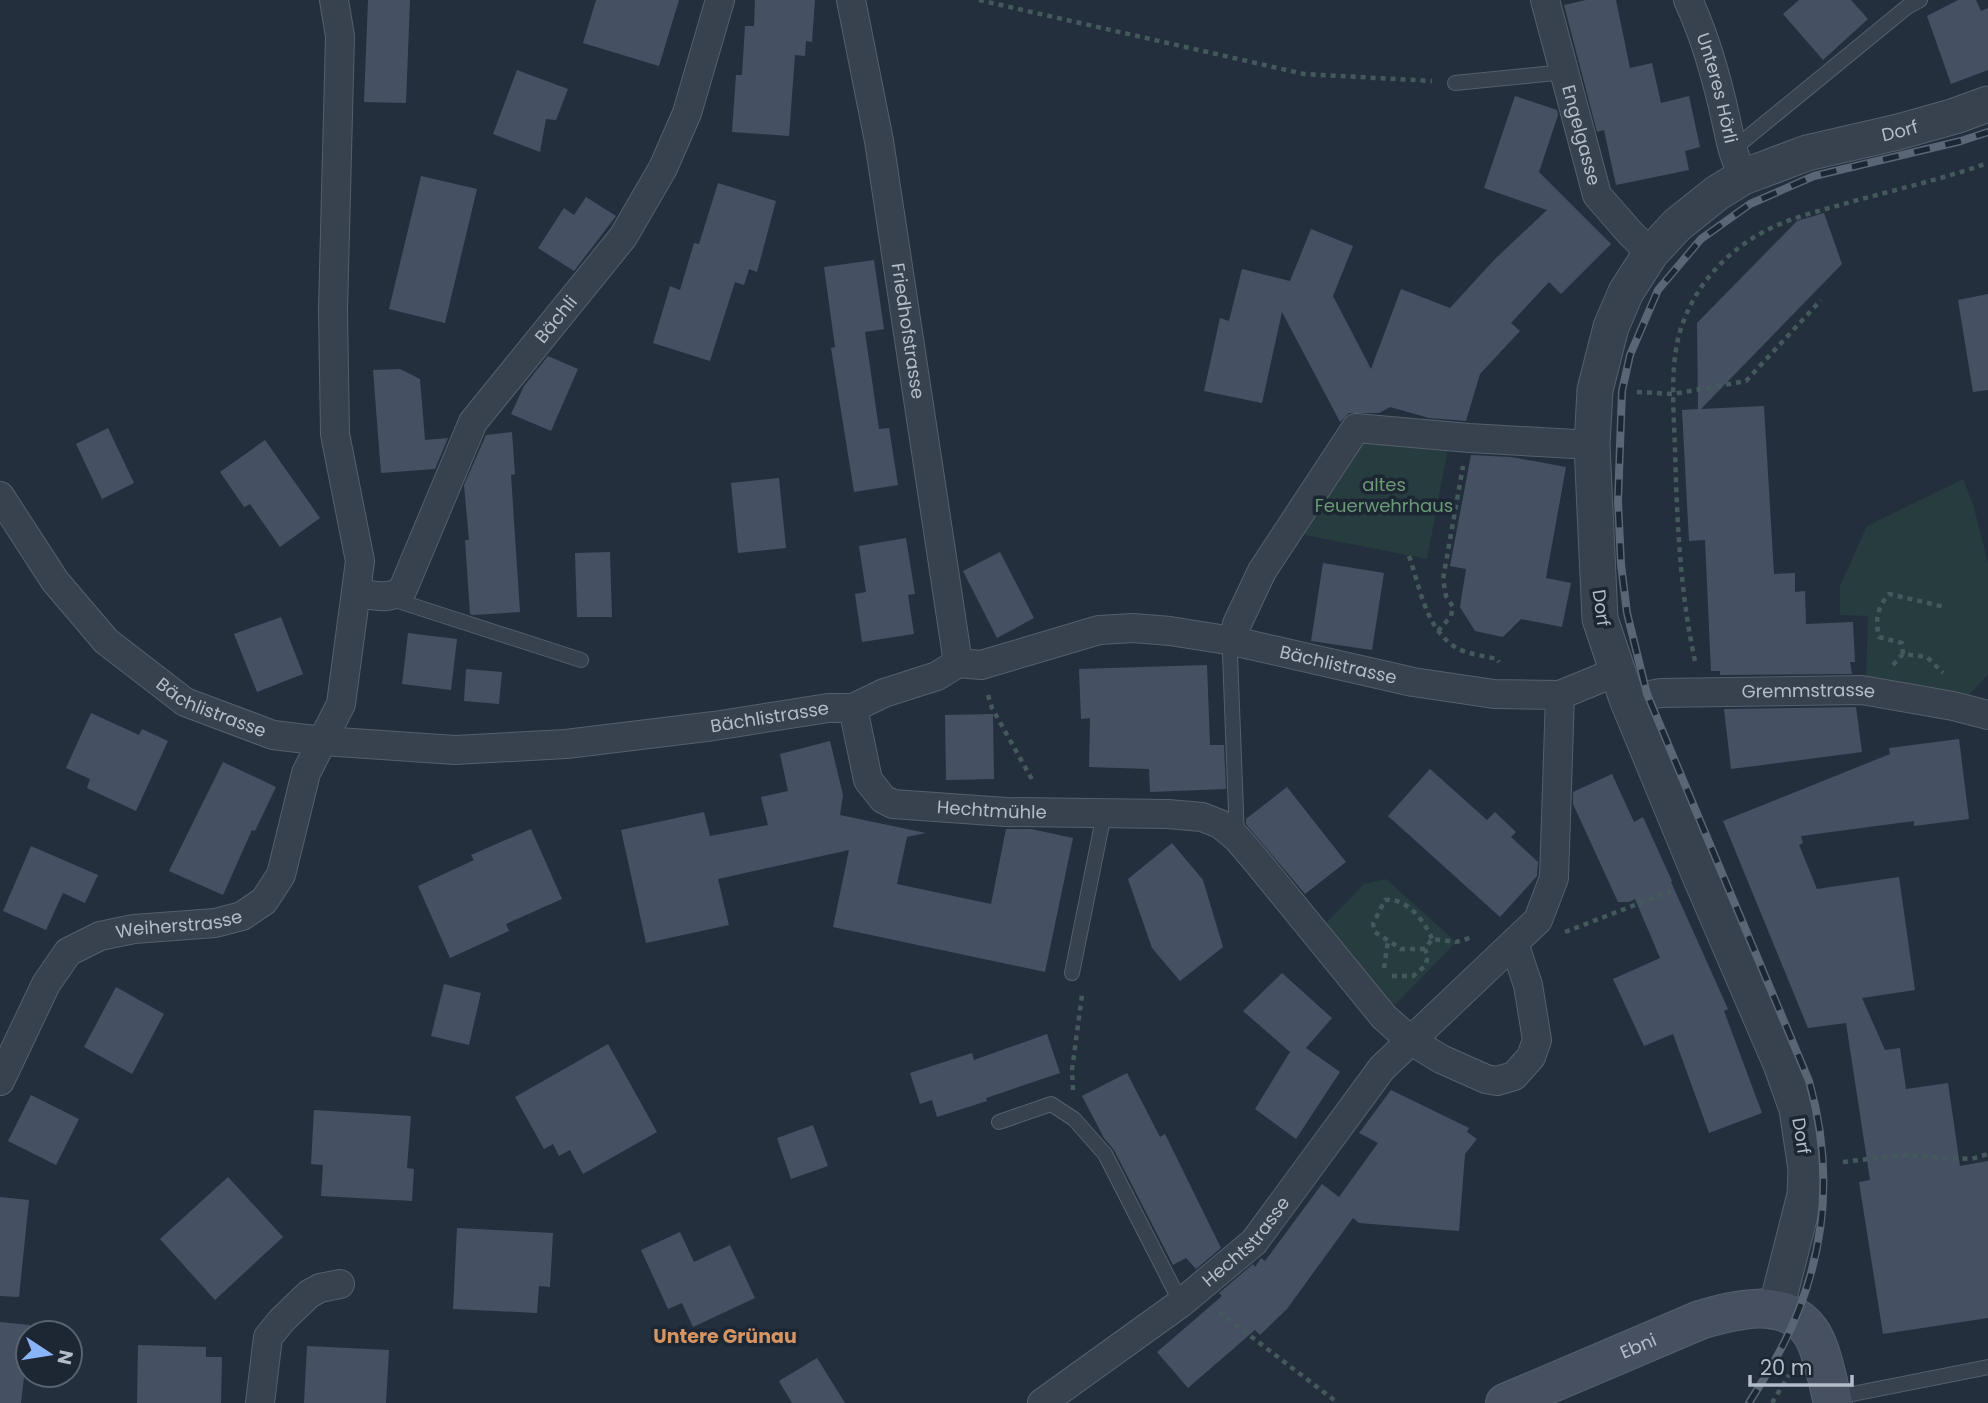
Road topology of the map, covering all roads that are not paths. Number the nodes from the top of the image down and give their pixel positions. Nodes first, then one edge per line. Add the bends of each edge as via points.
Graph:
1 (334, 0) edge
2 (720, 0) edge
3 (851, 0) edge
4 (1545, 0) edge
5 (1688, 0) edge
6 (1920, 0) edge
7 (1564, 72) junction
8 (1454, 83) road end
9 (1988, 103) edge
10 (1737, 164) junction
11 (1651, 253) junction
12 (1592, 445) junction
13 (0, 496) edge
14 (356, 593) junction
15 (386, 597) junction
16 (1233, 641) junction
17 (581, 660) dead end
18 (970, 664) junction
19 (1621, 685) junction
20 (1560, 695) junction
21 (853, 708) junction
22 (1988, 715) edge
23 (323, 741) junction
24 (1104, 814) junction
25 (1237, 838) junction
26 (1514, 943) junction
27 (1072, 973) road end
28 (1410, 1040) junction
29 (0, 1081) edge
30 (999, 1122) dead end
31 (340, 1284) dead end
32 (1187, 1298) junction
33 (1776, 1309) junction
34 (1988, 1367) edge
35 (1832, 1401) edge
36 (260, 1403) edge
37 (1042, 1403) edge
38 (1505, 1403) edge

1 - 14 street via 340,36 333,310 335,434 360,561
2 - 15 street, Bächli via 687,113 663,168 623,237 473,422 404,589
3 - 18 street, Friedhofstrasse
4 - 7 street, Engelgasse
5 - 10 street, Unteres Hörli via 1707,47
6 - 10 lane via 1896,16
7 - 8 lane
7 - 11 street, Engelgasse via 1597,195
9 - 10 street, Dorf via 1898,132
10 - 11 street, Dorf
11 - 12 street, Dorf via 1611,327 1595,390
12 - 16 street via 1356,428 1262,571
12 - 19 street, Dorf via 1600,619
13 - 23 street, Bächlistrasse via 55,581 106,641 185,702 273,735
14 - 15 street
14 - 23 street via 341,704
15 - 17 lane
16 - 18 street, Bächlistrasse via 1146,629 1099,630
16 - 20 street, Bächlistrasse via 1450,688
16 - 25 lane
18 - 21 street, Bächlistrasse
19 - 20 street, Bächlistrasse
19 - 22 street, Gremmstrasse via 1661,693 1862,690
19 - 33 street, Dorf via 1797,1109 1805,1195
20 - 26 street, Hechtstrasse via 1554,878 1538,920
21 - 23 street, Bächlistrasse via 566,744 454,750
21 - 24 street, Hechtmühle via 868,780 893,804
23 - 29 street, Weiherstrasse via 306,773 281,875 264,901 242,916 100,936 68,952 46,984
24 - 25 street, Hechtmühle via 1202,817
24 - 27 lane
25 - 28 street via 1384,1017
26 - 28 street, Hechtstrasse
26 - 28 street via 1528,985 1537,1041 1531,1057 1514,1076 1486,1079
28 - 32 street, Hechtstrasse via 1382,1068 1254,1242
30 - 32 lane via 1051,1104 1074,1119 1105,1154
31 - 36 street via 309,1294 268,1337
32 - 37 street, Hechtstrasse
33 - 35 main road via 1796,1317 1811,1332
33 - 38 main road, Ebni via 1747,1309 1700,1320
34 - 35 lane

